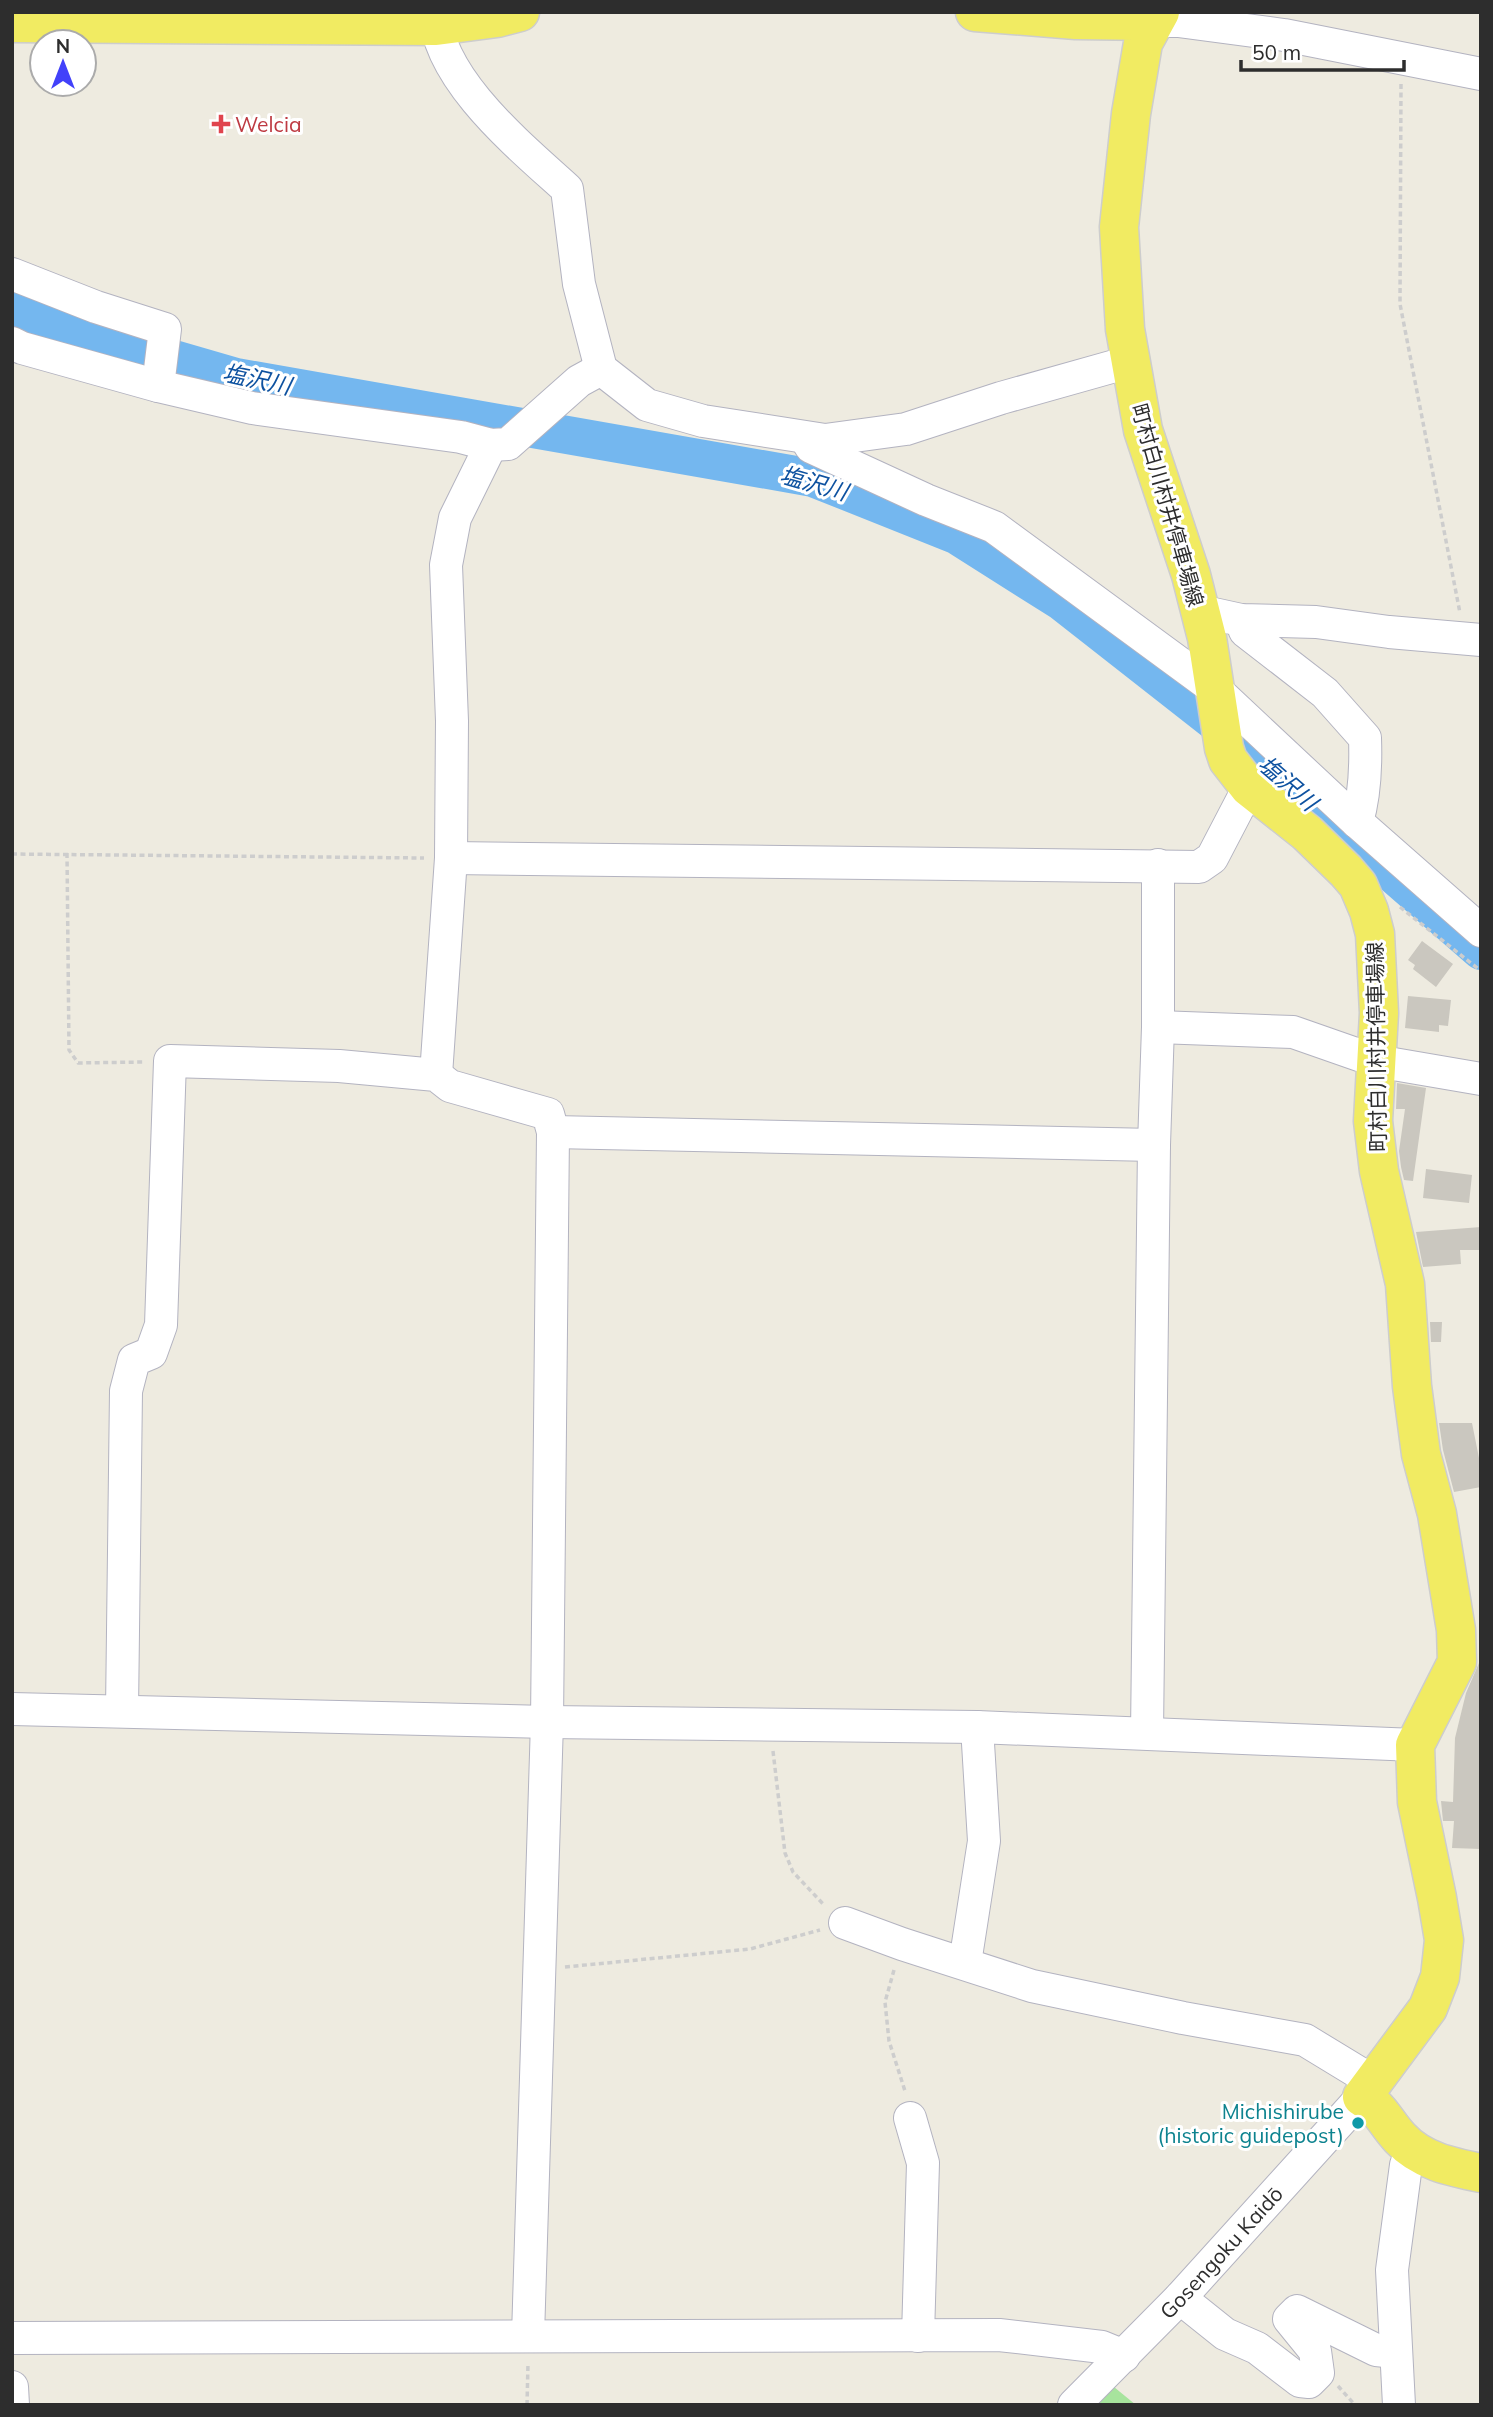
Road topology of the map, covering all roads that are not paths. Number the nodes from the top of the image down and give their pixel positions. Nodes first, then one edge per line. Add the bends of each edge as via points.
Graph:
1 (520, 12) edge
2 (975, 12) edge
3 (1157, 16) edge
4 (435, 19) edge
5 (12, 23) edge
6 (1481, 74) edge
7 (12, 274) edge
8 (12, 343) edge
9 (1129, 362) junction
10 (590, 375) junction
11 (158, 386) junction
12 (806, 439) junction
13 (500, 444) junction
14 (1200, 611) junction
15 (1241, 620) junction
16 (1472, 639) edge
17 (1216, 694) junction
18 (1248, 787) junction
19 (1357, 822) junction
20 (451, 858) junction
21 (1158, 865) junction
22 (1481, 931) edge
23 (1158, 1027) junction
24 (1376, 1060) junction
25 (436, 1075) junction
26 (1481, 1079) edge
27 (553, 1132) junction
28 (1154, 1145) junction
29 (1469, 1668) edge
30 (12, 1709) edge
31 (122, 1711) junction
32 (547, 1722) junction
33 (977, 1727) junction
34 (1147, 1733) junction
35 (1415, 1745) junction
36 (845, 1923) road end
37 (965, 1963) junction
38 (1368, 2090) junction
39 (910, 2118) road end
40 (1412, 2150) junction
41 (1481, 2173) edge
42 (1180, 2298) junction
43 (528, 2336) junction
44 (918, 2336) junction
45 (12, 2338) edge
46 (1396, 2352) junction
47 (1124, 2356) junction
48 (12, 2387) edge
49 (13, 2405) edge
50 (1074, 2405) edge
51 (1399, 2405) edge

1 - 4 main road via 497,18
2 - 3 main road via 1076,20
3 - 6 street via 1284,35
3 - 9 main road, 町村白川村井停車場線 via 1143,43 1119,226
4 - 5 main road
4 - 10 street via 456,74 505,132 567,189
7 - 11 street via 165,329
8 - 11 street
9 - 12 street via 906,429
9 - 14 main road, 町村白川村井停車場線 via 1143,430
10 - 12 street via 647,405 703,421
10 - 13 street
11 - 13 street via 252,408
12 - 17 street via 811,446 926,500 994,527
13 - 20 street via 455,518 446,565
14 - 15 street
14 - 17 main road, 町村白川村井停車場線
15 - 16 street via 1316,622
15 - 19 street via 1245,631 1325,693 1365,738
17 - 18 main road, 町村白川村井停車場線 via 1228,760
17 - 19 street
18 - 21 street via 1212,858 1199,867
18 - 24 main road, 町村白川村井停車場線 via 1307,833 1358,885 1375,934
19 - 22 street
20 - 21 street
20 - 25 street
21 - 23 street
23 - 24 street via 1293,1032
23 - 28 street
24 - 26 street
24 - 29 main road, 町村白川村井停車場線 via 1373,1121 1379,1171 1405,1284 1421,1454 1437,1514 1456,1630
25 - 27 street via 450,1086 548,1114
25 - 31 street via 339,1066 170,1061 161,1325 151,1353 134,1360 126,1391
27 - 28 street
27 - 32 street
28 - 34 street
29 - 35 main road, 町村白川村井停車場線
30 - 31 street
31 - 32 street
32 - 33 street
32 - 43 street
33 - 34 street
33 - 37 street via 985,1841
34 - 35 street
35 - 38 main road, 町村白川村井停車場線 via 1417,1802 1444,1940 1443,1960 1428,2008
36 - 37 street
37 - 38 street via 1032,1986 1306,2040
38 - 40 main road
38 - 42 street, Gosengoku Kaidō
39 - 44 street via 923,2163
40 - 41 main road
40 - 46 street via 1392,2270
42 - 46 street via 1225,2334 1257,2348 1300,2381 1309,2382 1318,2373 1315,2351 1289,2319 1297,2311 1376,2350
42 - 47 street, Gosengoku Kaidō
43 - 44 street
43 - 45 street
44 - 47 street via 999,2335 1102,2347
46 - 51 street
47 - 50 street, Gosengoku Kaidō
48 - 49 street

